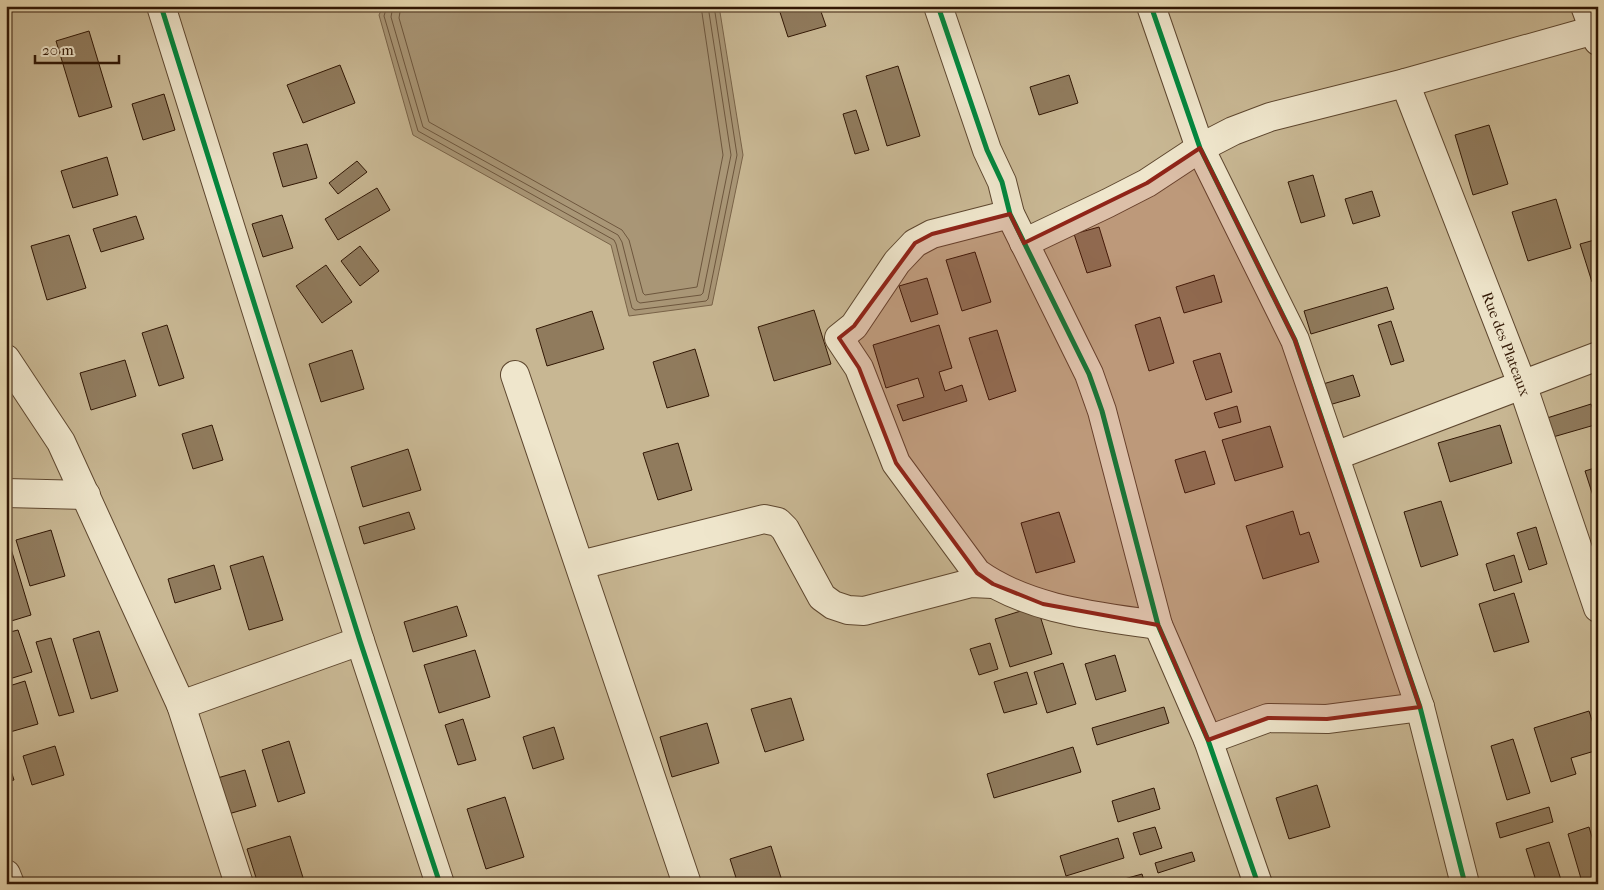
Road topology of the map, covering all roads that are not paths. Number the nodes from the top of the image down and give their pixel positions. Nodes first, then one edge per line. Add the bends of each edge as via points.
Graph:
1 (161, 6) edge
2 (938, 6) edge
3 (1151, 6) edge
4 (1593, 26) edge
5 (1405, 83) junction
6 (1200, 148) junction
7 (1010, 214) junction
8 (1024, 243) junction
9 (1598, 356) edge
10 (6, 360) edge
11 (515, 374) dead end
12 (1522, 384) junction
13 (1335, 456) junction
14 (6, 493) edge
15 (86, 495) junction
16 (580, 565) junction
17 (993, 584) junction
18 (1598, 608) edge
19 (1158, 625) junction
20 (360, 641) junction
21 (181, 705) junction
22 (1420, 707) junction
23 (1208, 740) junction
24 (6, 874) edge
25 (10, 884) edge
26 (239, 884) edge
27 (440, 884) edge
28 (687, 884) edge
29 (1258, 884) edge
30 (1465, 884) edge

1 - 20 street
2 - 7 street via 987,150 1002,182
3 - 6 street
4 - 5 street
5 - 6 street via 1270,117
5 - 12 street, Rue des Plateaux
6 - 8 street via 1139,187
6 - 13 street via 1295,340
7 - 8 street
7 - 17 street via 932,234 915,243 854,326 839,338 859,368 896,463 977,573
8 - 19 street via 1089,374 1102,411
9 - 12 street
10 - 15 street via 61,442
11 - 16 street
12 - 13 street
12 - 18 street, Rue des Plateaux
13 - 22 street
14 - 15 street
15 - 21 street
16 - 17 street via 764,519 778,522 785,529 822,596 833,605 848,610 864,611 971,583
16 - 28 street
17 - 19 street via 1073,613
19 - 23 street
20 - 21 street
20 - 27 street
21 - 26 street
22 - 23 street via 1327,719 1268,718
22 - 30 street
23 - 29 street
24 - 25 street

